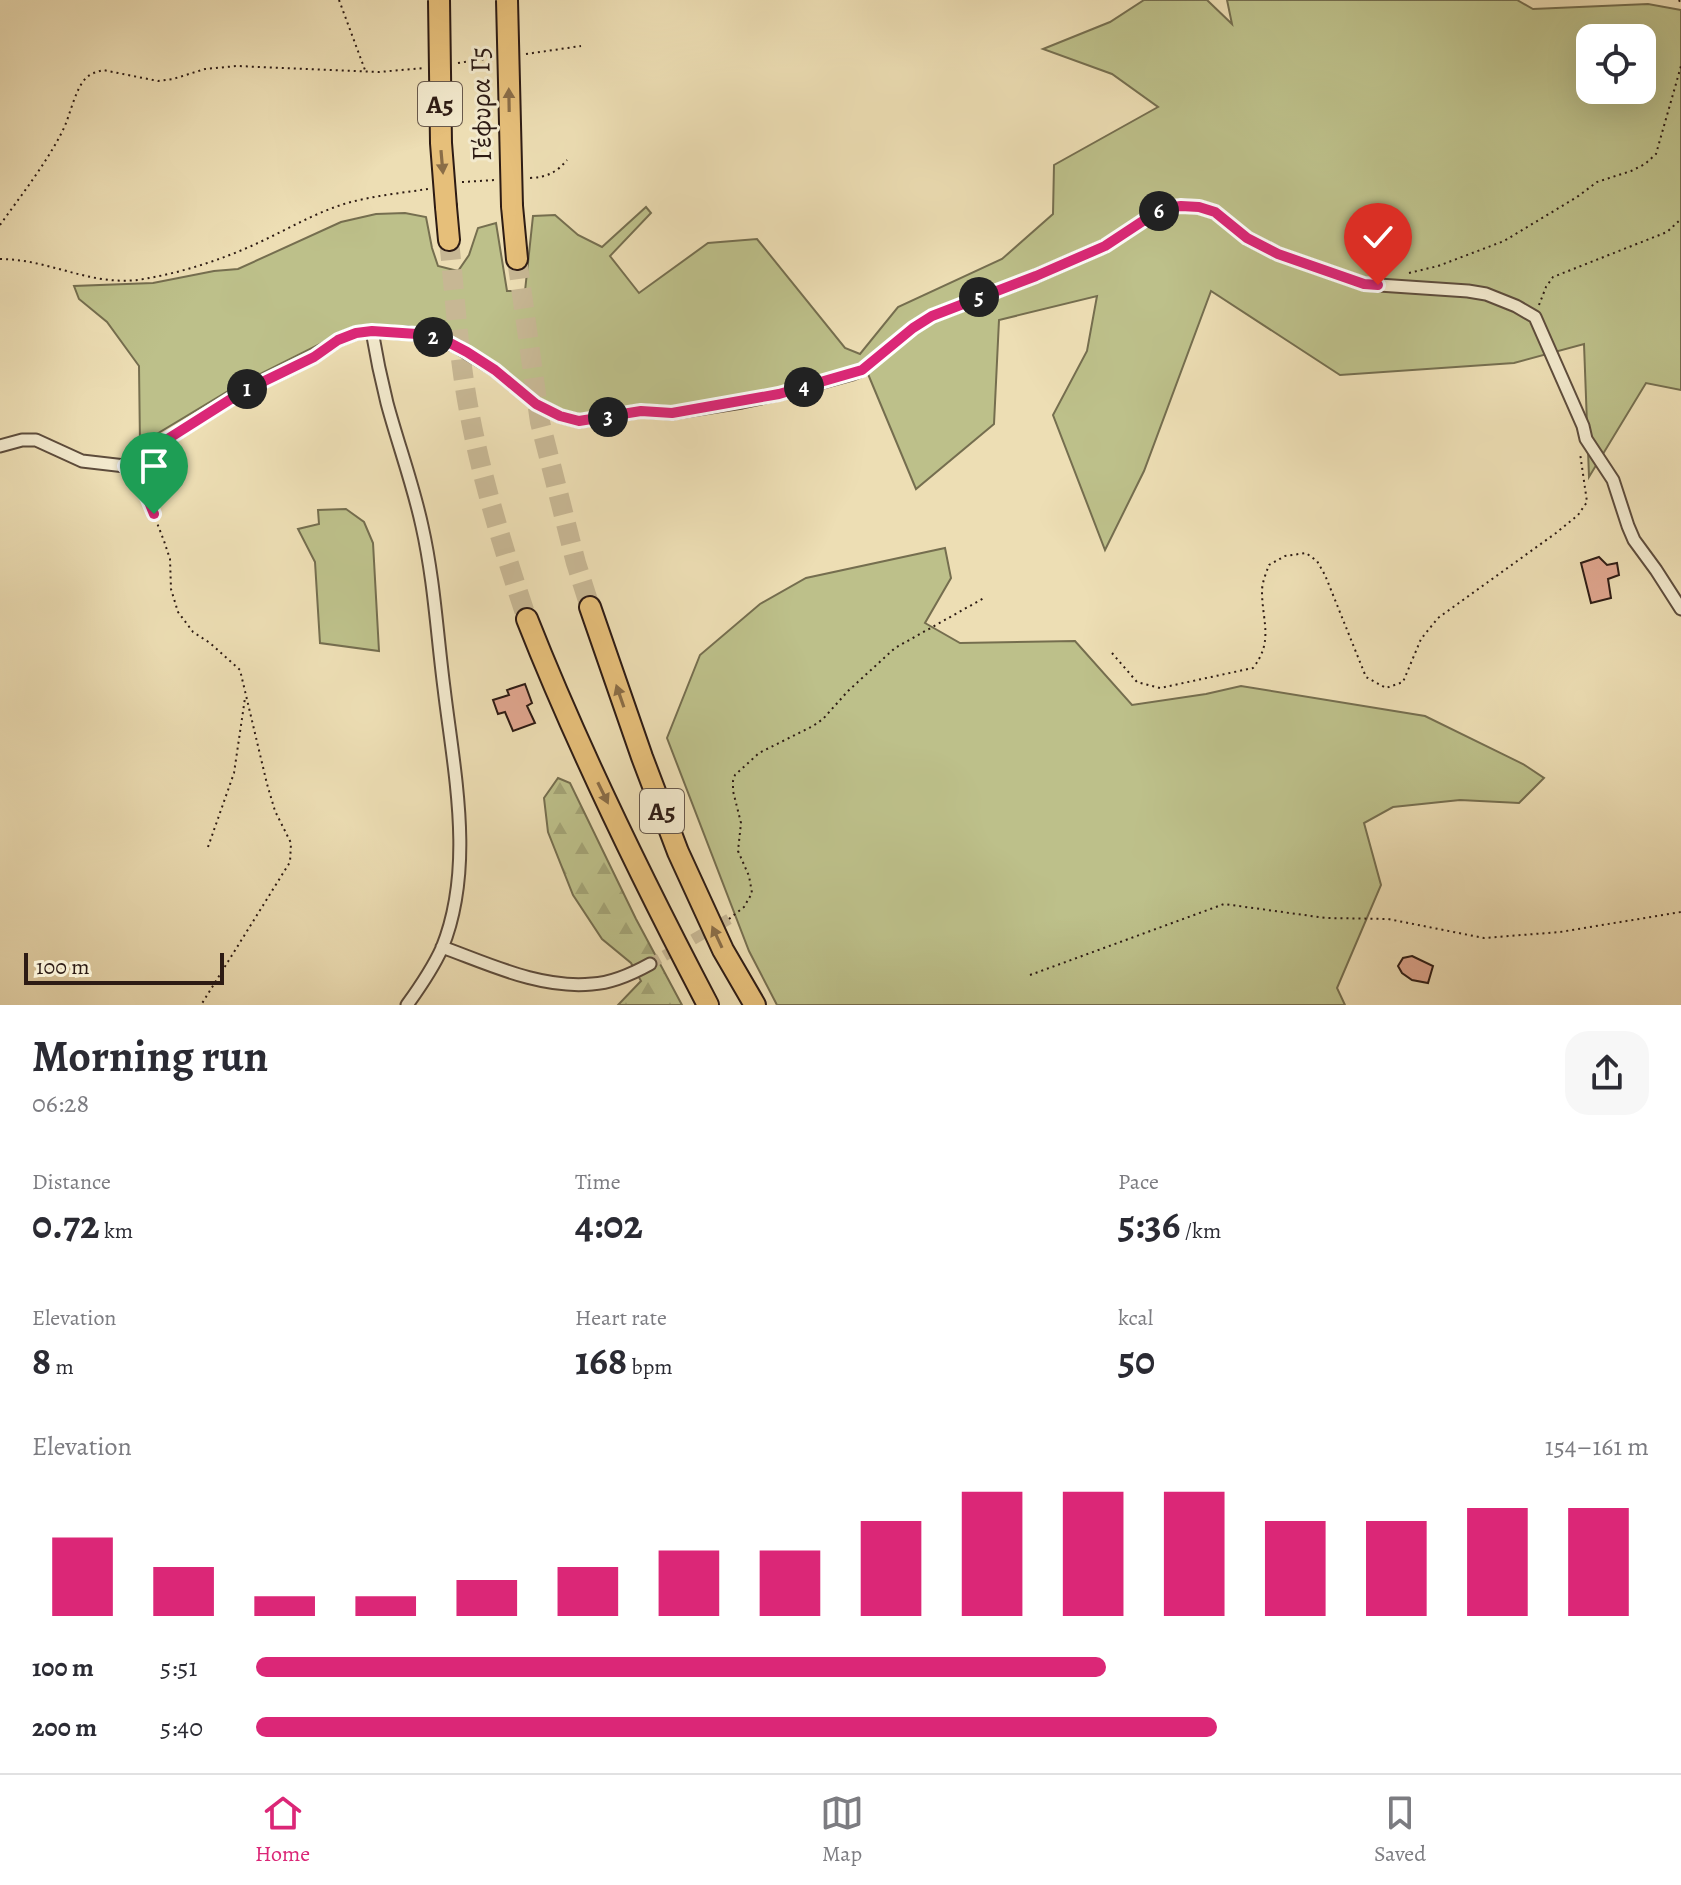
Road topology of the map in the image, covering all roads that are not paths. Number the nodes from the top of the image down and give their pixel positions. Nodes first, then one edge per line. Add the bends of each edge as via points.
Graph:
1 (439, 0) edge
2 (507, 0) edge
3 (449, 240) tunnel mouth
4 (517, 259) tunnel mouth
5 (372, 331) junction
6 (0, 446) edge
7 (590, 607) tunnel mouth
8 (1681, 609) edge
9 (527, 619) tunnel mouth
10 (442, 947) junction
11 (650, 964) tunnel mouth
12 (407, 1005) edge
13 (708, 1005) edge
14 (755, 1005) edge

1 -> 3 highway, Γέφυρα Γ5 / Α5, bridge
4 -> 2 highway, Γέφυρα Γ5, bridge
5 - 6 street via 338,340 242,392 125,466 82,461 36,440
5 - 8 street via 450,343 495,370 536,404 572,420 706,408 852,374 932,316 1105,246 1165,208 1199,207 1278,254 1364,284 1486,294 1535,317 1586,439 1613,480 1634,540
5 - 10 street via 422,528 452,754 458,862
14 -> 7 highway, Α5 via 678,852
9 -> 13 highway, Α5 via 574,730
10 - 11 street via 517,974 569,984 609,982
10 - 12 street

